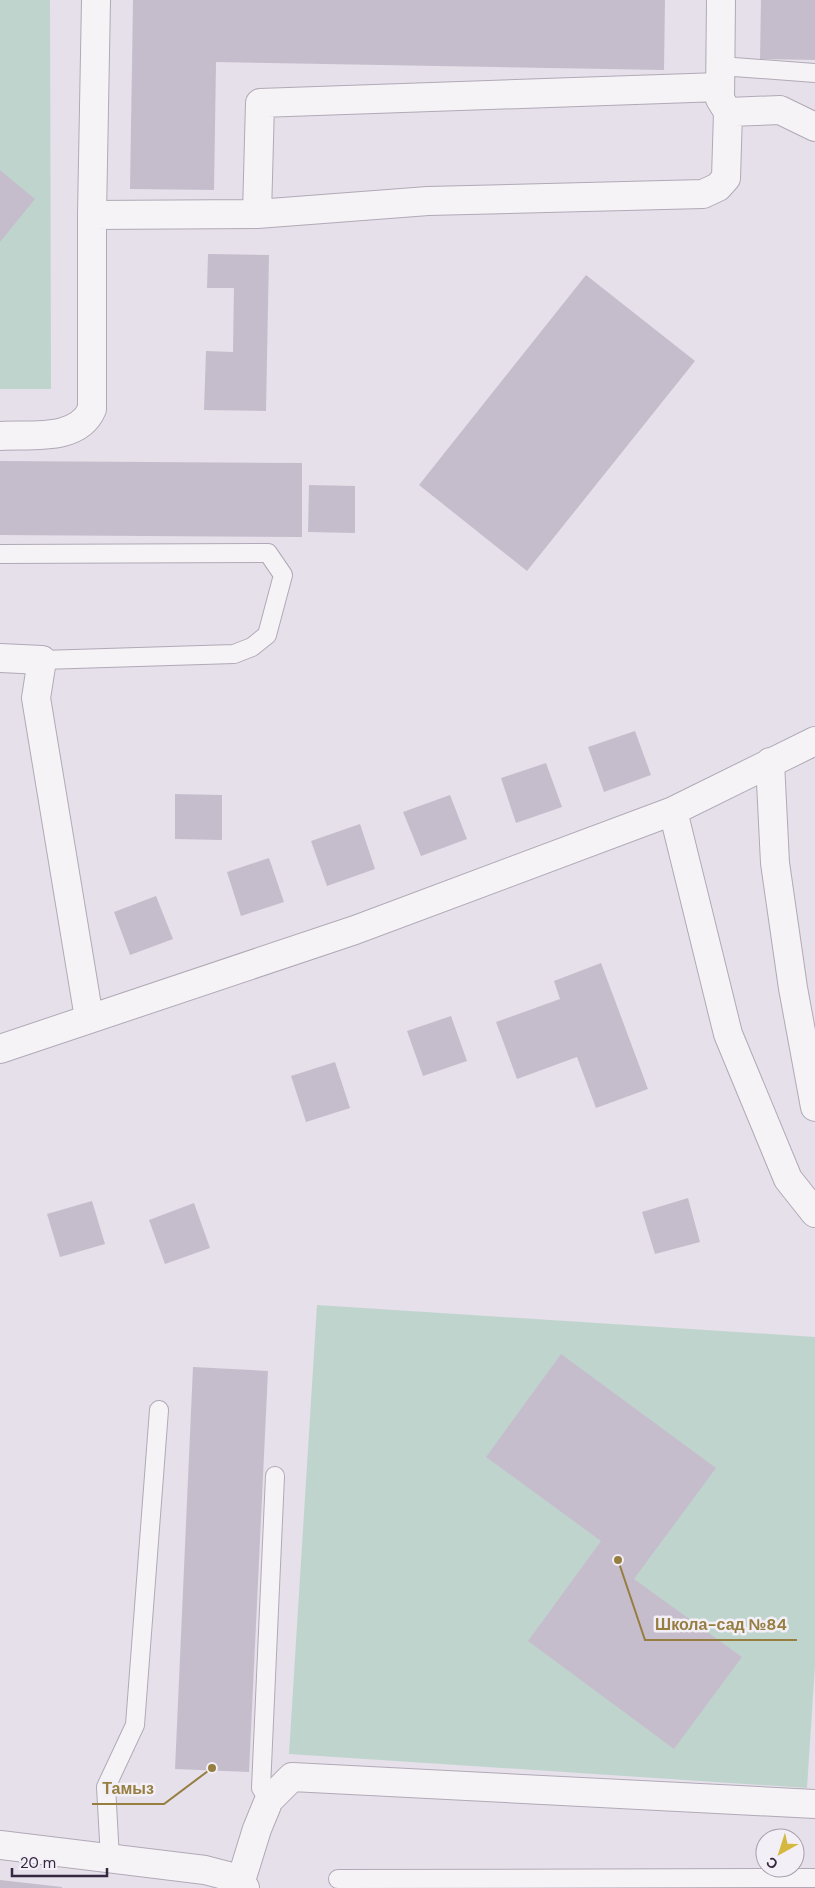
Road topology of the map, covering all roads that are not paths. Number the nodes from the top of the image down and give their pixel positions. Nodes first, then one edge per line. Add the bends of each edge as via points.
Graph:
1 (96, 0) edge
2 (720, 0) edge
3 (815, 73) edge
4 (720, 76) junction
5 (728, 112) junction
6 (815, 126) edge
7 (256, 214) junction
8 (92, 215) junction
9 (0, 436) edge
10 (0, 554) edge
11 (0, 658) edge
12 (42, 660) junction
13 (815, 741) edge
14 (770, 762) junction
15 (672, 811) junction
16 (89, 1018) junction
17 (0, 1048) edge
18 (815, 1106) edge
19 (815, 1213) edge
20 (159, 1410) dead end
21 (275, 1476) dead end
22 (269, 1800) junction
23 (815, 1804) edge
24 (0, 1845) edge
25 (110, 1858) junction
26 (815, 1878) edge
27 (338, 1879) dead end
28 (242, 1886) edge

1 - 8 street
2 - 4 street
3 - 4 lane
4 - 5 street via 720,99
4 - 7 street via 260,103
5 - 6 street via 780,110
5 - 7 street via 726,178 718,187 703,194 428,201
7 - 8 street
8 - 9 street via 92,409 88,418 65,433
10 - 12 lane via 268,553 283,575 267,635 234,654
11 - 12 street
12 - 16 street via 36,698
13 - 14 street
14 - 15 street
14 - 18 street via 775,863 793,988
15 - 16 street via 355,930
15 - 19 street via 728,1034 788,1179
16 - 17 street
20 - 25 lane via 135,1725 106,1787
21 - 22 lane via 261,1788
22 - 23 street via 292,1777
22 - 28 street via 257,1829
24 - 25 street
25 - 28 street via 205,1870 228,1876
26 - 27 lane

